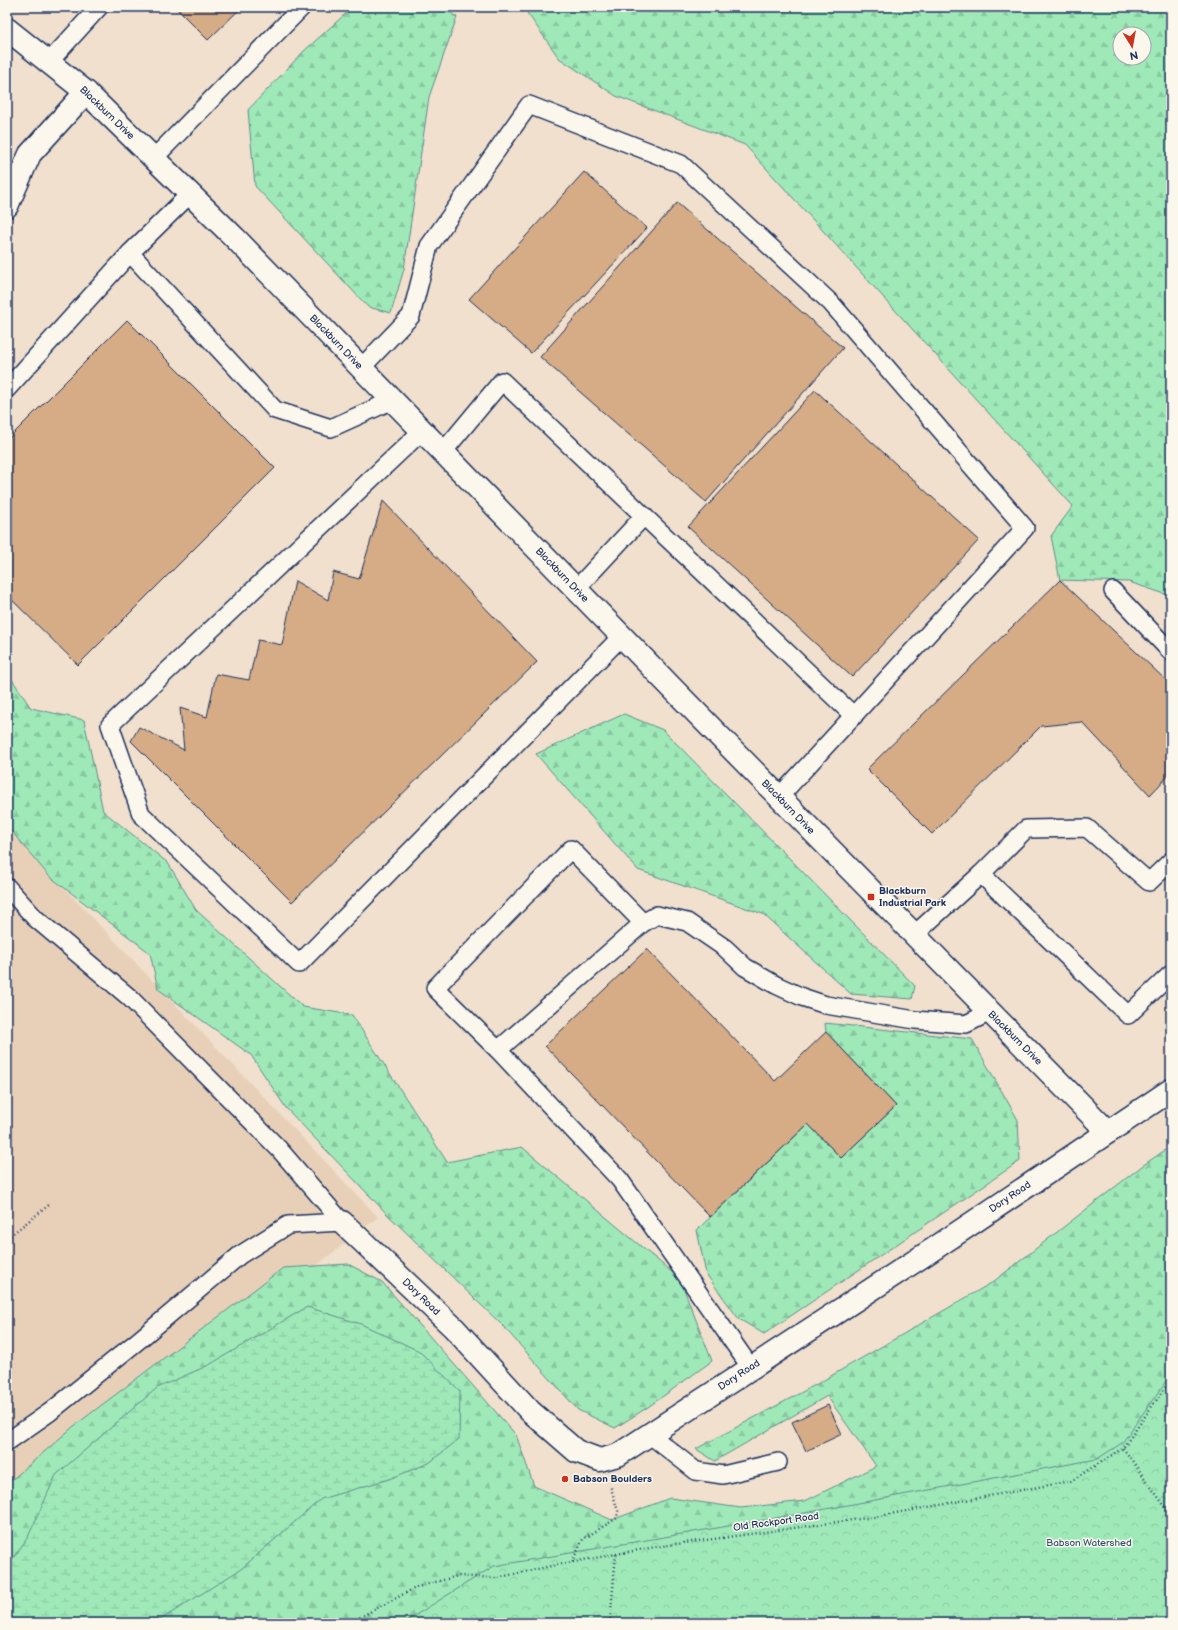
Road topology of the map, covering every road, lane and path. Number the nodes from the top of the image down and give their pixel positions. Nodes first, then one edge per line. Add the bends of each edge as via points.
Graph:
1 (99, 7) edge
2 (302, 7) edge
3 (7, 29) edge
4 (49, 62) junction
5 (86, 92) junction
6 (154, 158) junction
7 (190, 194) junction
8 (7, 206) edge
9 (130, 253) junction
10 (362, 368) junction
11 (7, 389) edge
12 (393, 400) junction
13 (422, 431) junction
14 (443, 452) junction
15 (644, 516) junction
16 (576, 589) junction
17 (1113, 591) dead end
18 (622, 636) junction
19 (1171, 652) edge
20 (854, 716) junction
21 (779, 797) junction
22 (1171, 861) edge
23 (981, 874) junction
24 (7, 887) edge
25 (643, 923) junction
26 (914, 935) junction
27 (1171, 974) edge
28 (990, 1012) junction
29 (498, 1050) junction
30 (1171, 1090) edge
31 (1108, 1132) junction
32 (49, 1205) dead end
33 (342, 1222) junction
34 (7, 1238) edge
35 (751, 1368) junction
36 (1171, 1379) edge
37 (649, 1434) junction
38 (7, 1442) edge
39 (1123, 1448) junction
40 (600, 1460) junction
41 (778, 1462) dead end
42 (1171, 1515) edge
43 (616, 1554) junction
44 (572, 1562) junction
45 (349, 1623) edge
46 (610, 1623) edge

1 - 4 lane
2 - 6 lane
3 - 4 street, Blackburn Drive
4 - 5 street, Blackburn Drive
5 - 6 street, Blackburn Drive
5 - 8 street via 30,154
6 - 7 street, Blackburn Drive
7 - 9 lane
7 - 10 street, Blackburn Drive
9 - 11 lane
9 - 12 lane via 275,410 331,428
10 - 12 street, Blackburn Drive
10 - 20 lane via 411,316 430,246 529,105 681,164 830,303 1025,528
12 - 13 street, Blackburn Drive
13 - 14 street, Blackburn Drive
13 - 18 lane via 110,725 141,814 299,964
14 - 15 lane via 502,381
14 - 16 street, Blackburn Drive
15 - 16 lane
15 - 20 lane
16 - 18 street, Blackburn Drive
17 - 19 lane
18 - 21 street, Blackburn Drive
20 - 21 lane
21 - 26 street, Blackburn Drive
22 - 23 lane via 1149,882 1087,828 1026,829
23 - 26 lane
23 - 27 lane via 1128,1015
24 - 33 lane via 35,918 129,998 279,1149
25 - 28 lane via 657,915 687,922 725,948 745,967 776,985 826,1005 915,1020 966,1024
25 - 29 lane
25 - 29 lane via 571,849 435,988
26 - 28 street, Blackburn Drive
28 - 31 street, Blackburn Drive
29 - 35 lane via 620,1180
30 - 31 street, Dory Road
31 - 35 street, Dory Road
32 - 34 path
33 - 38 lane via 288,1225 240,1255 62,1402
33 - 40 street, Dory Road via 454,1328 530,1411 576,1451
35 - 37 street, Dory Road
36 - 39 path, Old Rockport Road
37 - 40 street, Dory Road via 618,1455
37 - 41 lane via 696,1471 723,1475
39 - 42 path
39 - 43 path, Old Rockport Road via 1071,1481 874,1517
40 - 44 path via 615,1496 617,1518 583,1539
43 - 44 path, Old Rockport Road
43 - 46 path
44 - 45 path, Old Rockport Road via 496,1578 458,1576 417,1587

